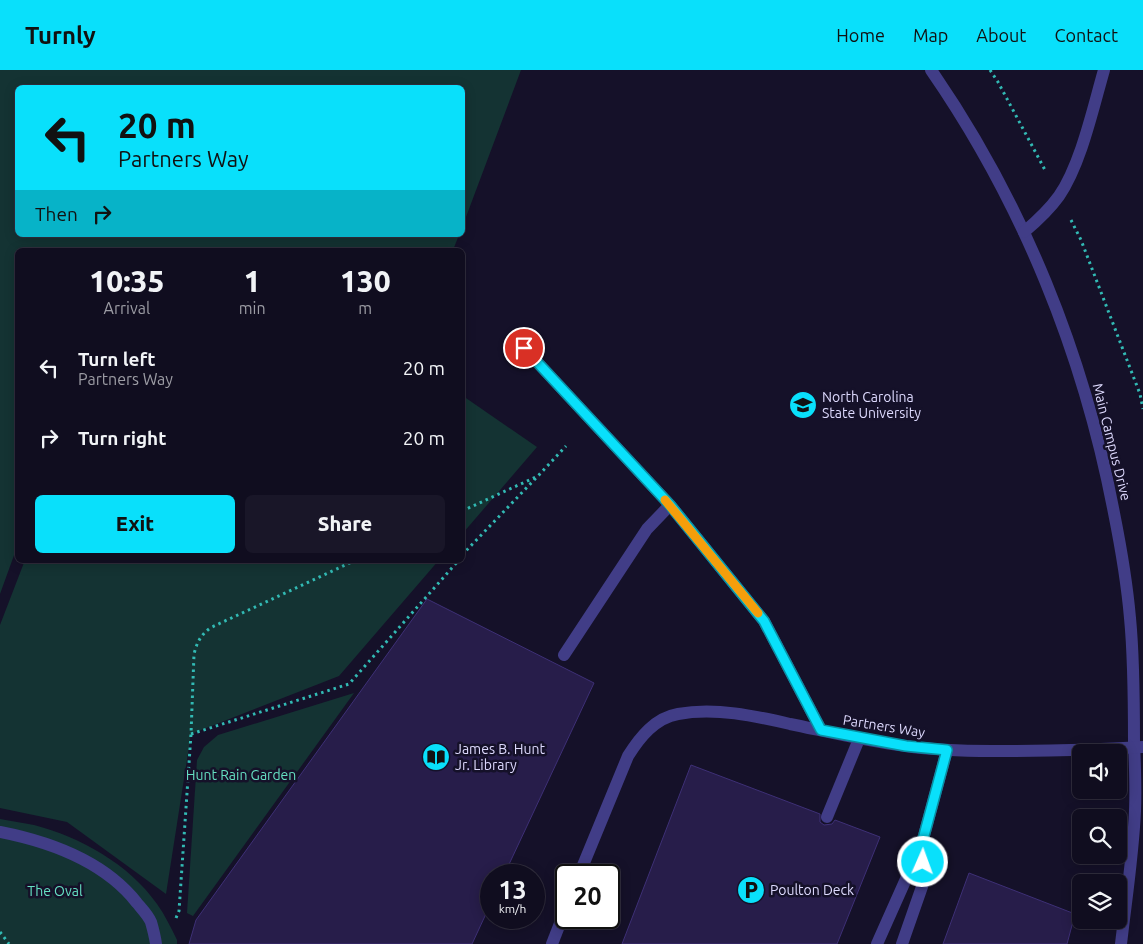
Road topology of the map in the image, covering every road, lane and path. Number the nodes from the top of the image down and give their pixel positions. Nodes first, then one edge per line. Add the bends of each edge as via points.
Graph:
1 (931, 70) edge
2 (990, 70) edge
3 (1104, 70) edge
4 (1045, 169) dead end
5 (1024, 232) junction
6 (1082, 240) dead end
7 (524, 348) dead end
8 (1143, 409) edge
9 (566, 446) dead end
10 (538, 476) junction
11 (670, 505) junction
12 (465, 510) edge
13 (465, 553) edge
14 (349, 563) edge
15 (455, 563) edge
16 (564, 655) dead end
17 (821, 730) junction
18 (191, 734) junction
19 (859, 739) junction
20 (1139, 747) edge
21 (947, 750) junction
22 (827, 816) dead end
23 (0, 832) edge
24 (922, 843) junction
25 (584, 864) edge
26 (175, 919) dead end
27 (558, 929) edge
28 (0, 932) edge
29 (9, 944) edge
30 (156, 944) edge
31 (552, 944) edge
32 (877, 944) edge
33 (902, 944) edge
34 (1121, 944) edge

1 - 5 street, Main Campus Drive via 986,157
2 - 4 path
3 - 5 street via 1068,180 1045,214
5 - 20 street, Main Campus Drive via 1055,301 1079,371 1109,487 1130,616
6 - 8 path
7 - 11 street
9 - 10 path
10 - 12 path
10 - 13 path
11 - 16 street via 647,529
11 - 17 street via 764,621
14 - 18 path via 203,632 194,654
15 - 18 path via 349,684
17 - 19 street, Partners Way
17 - 25 street, Partners Way via 762,717 712,712 663,718 638,739 628,756
18 - 26 path via 179,910
19 - 21 street, Partners Way
19 - 22 street
20 - 21 street, Partners Way via 1050,752
20 - 34 street, Main Campus Drive
21 - 24 street
23 - 30 street via 58,847 111,877 131,895 150,920
24 - 32 street
24 - 33 street via 924,881
27 - 31 street
28 - 29 path

